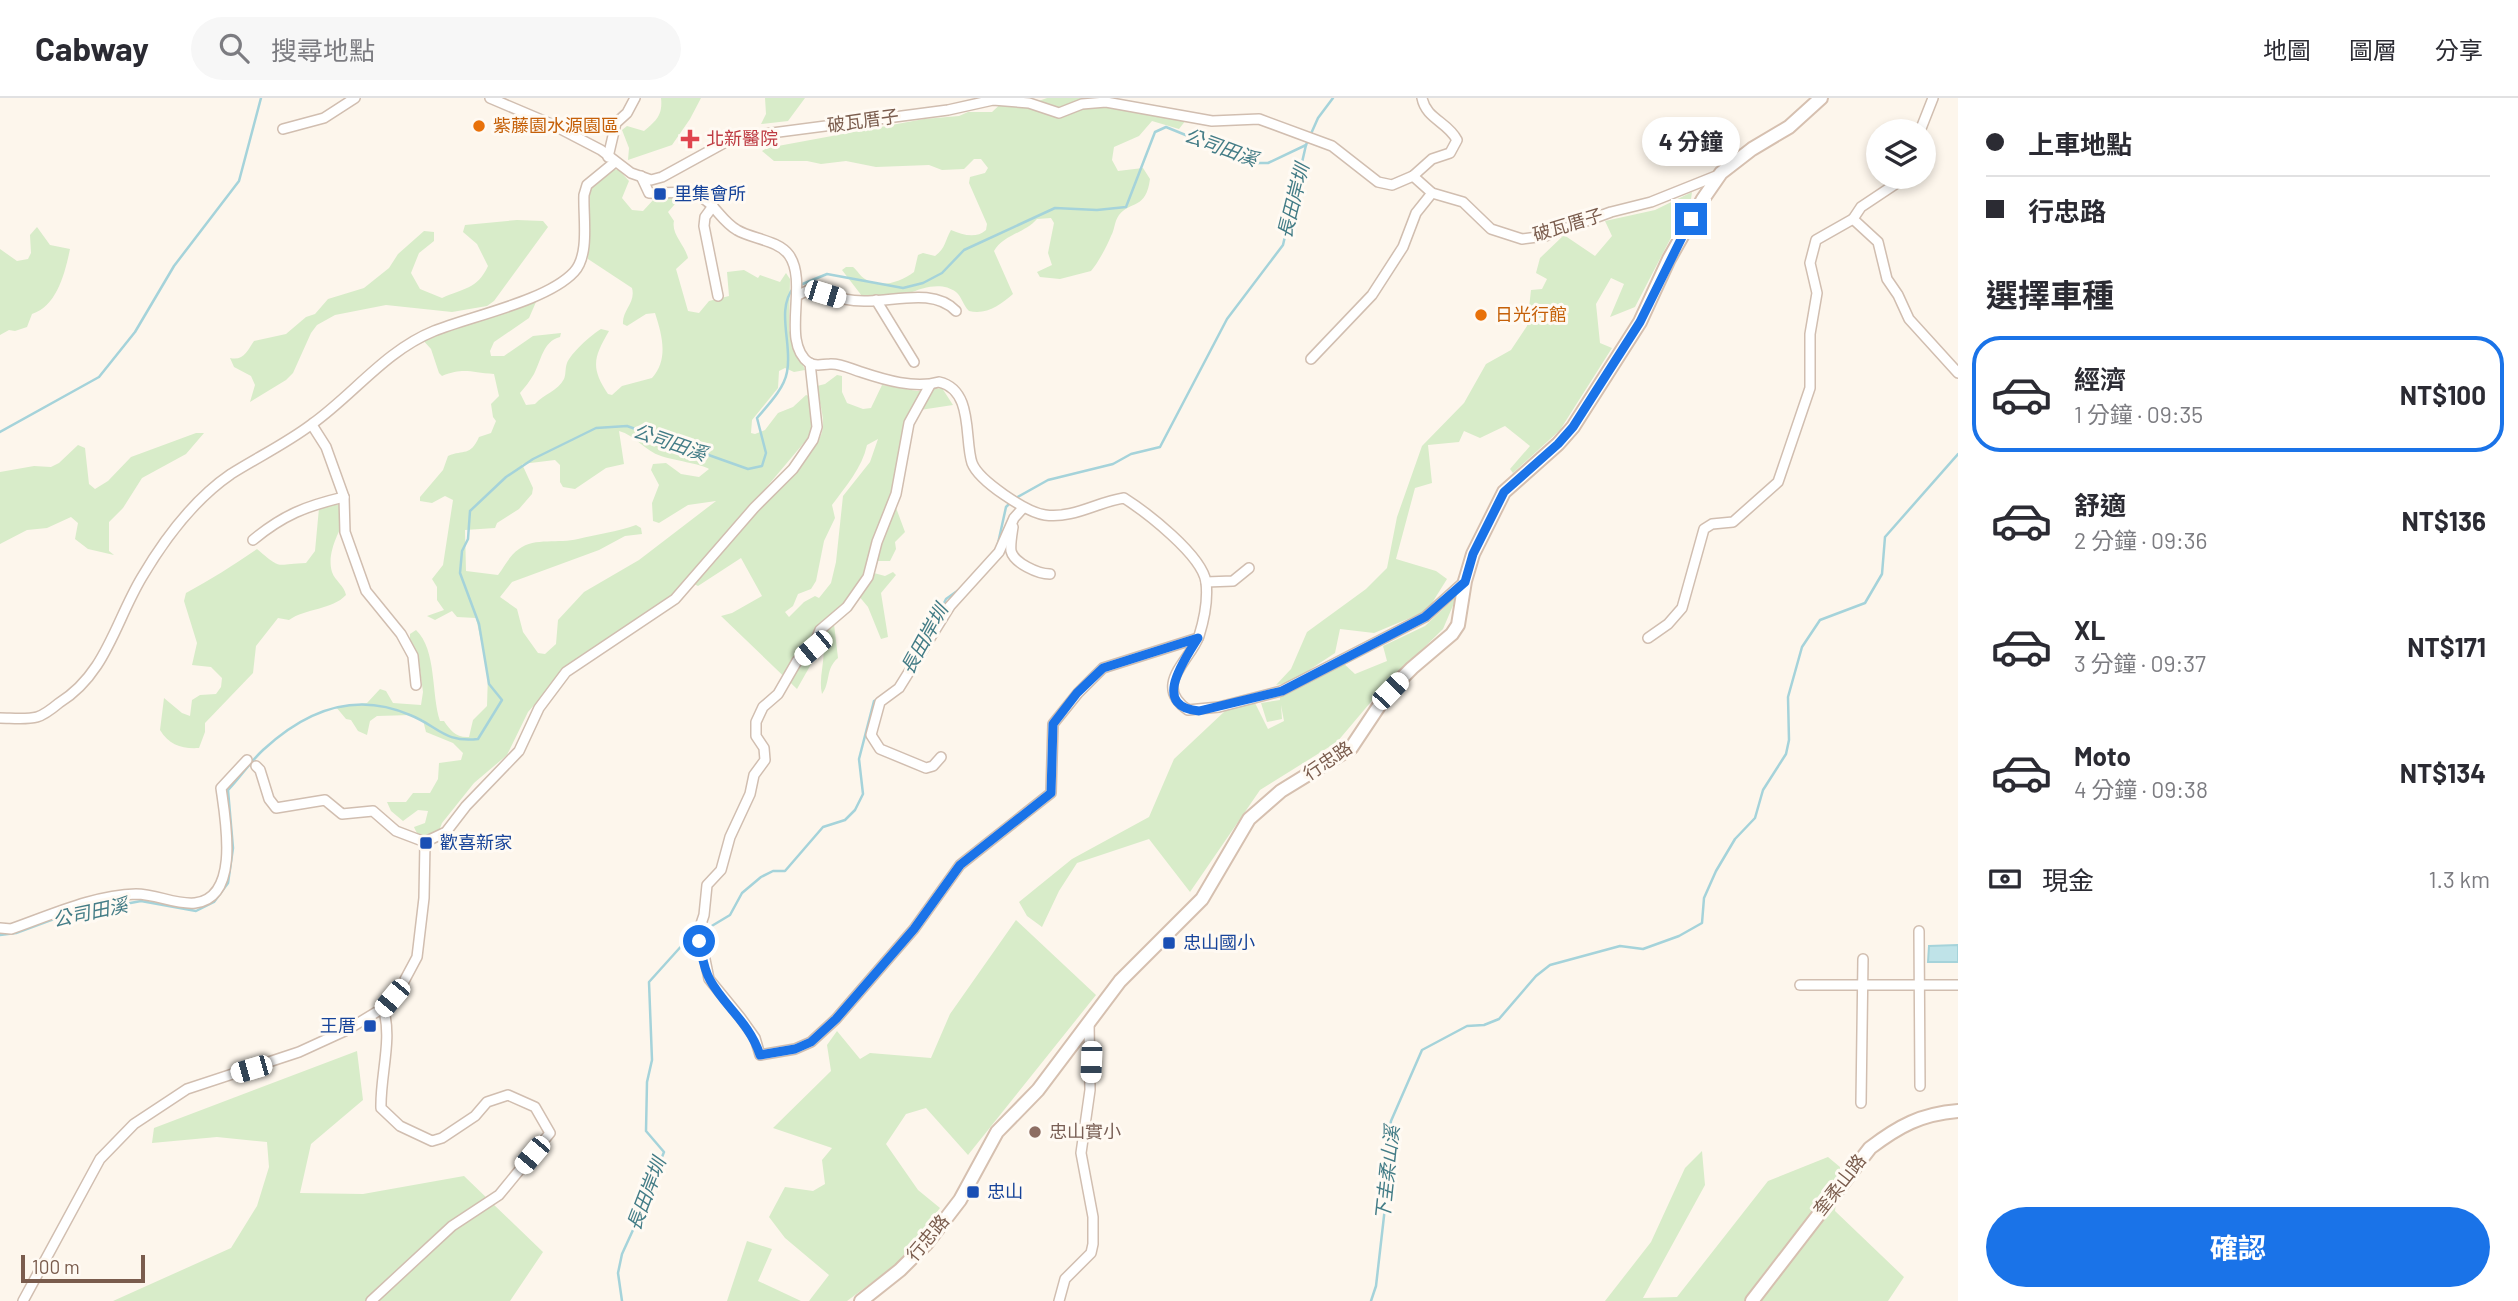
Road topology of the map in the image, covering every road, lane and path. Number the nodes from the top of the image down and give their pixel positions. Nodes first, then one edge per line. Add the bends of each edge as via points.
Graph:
1 (355, 98) edge
2 (490, 98) edge
3 (635, 98) edge
4 (1422, 98) edge
5 (1821, 98) edge
6 (1933, 98) edge
7 (1925, 119) edge
8 (283, 129) dead end
9 (612, 159) junction
10 (1721, 173) junction
11 (640, 176) junction
12 (1413, 176) junction
13 (1888, 189) edge
14 (1432, 193) junction
15 (713, 206) junction
16 (1853, 219) junction
17 (797, 293) junction
18 (718, 296) dead end
19 (876, 300) junction
20 (956, 311) dead end
21 (1311, 359) dead end
22 (914, 362) dead end
23 (810, 363) junction
24 (1958, 373) edge
25 (930, 385) junction
26 (312, 425) junction
27 (344, 497) junction
28 (1021, 506) junction
29 (1014, 518) junction
30 (253, 540) dead end
31 (1249, 568) dead end
32 (1050, 574) dead end
33 (1206, 582) junction
34 (1465, 582) junction
35 (1198, 638) junction
36 (1648, 638) dead end
37 (416, 685) dead end
38 (0, 718) edge
39 (942, 757) dead end
40 (247, 760) dead end
41 (256, 766) dead end
42 (425, 842) junction
43 (0, 928) edge
44 (1919, 931) dead end
45 (1863, 959) dead end
46 (1800, 985) dead end
47 (1863, 985) junction
48 (1919, 985) junction
49 (1958, 985) edge
50 (383, 1009) junction
51 (1089, 1022) junction
52 (1920, 1086) dead end
53 (1861, 1103) dead end
54 (1958, 1111) edge
55 (23, 1301) edge
56 (371, 1301) edge
57 (861, 1301) edge
58 (1059, 1301) edge
59 (1752, 1301) edge

1 - 8 street via 324,118
2 - 9 street via 551,124
3 - 9 street via 617,123
4 - 12 street via 1429,114 1457,140 1450,153 1432,159
5 - 10 street, 行忠路 via 1790,127
6 - 7 street
9 - 11 street
9 - 26 street via 587,185 581,263 563,282 413,342 381,363
10 - 14 street, 破瓦厝子 via 1651,202 1534,238 1506,236 1491,229 1463,202
10 - 34 street, 行忠路 via 1691,219 1640,322 1573,427 1504,492 1473,554
11 - 12 street, 破瓦厝子 via 662,177 733,138 993,100 1029,103 1059,113 1082,104 1106,102 1212,121 1259,119 1332,146 1378,182 1392,185
11 - 15 street via 649,193 694,194
12 - 14 street, 破瓦厝子
13 - 16 street via 1861,207
14 - 21 street via 1416,213 1404,247 1372,295
15 - 17 street via 738,230 786,252 796,270
15 - 18 street via 704,226
16 - 24 street via 1878,242 1887,279 1909,319
16 - 36 street via 1816,240 1810,262 1817,293 1810,334 1810,387 1777,482 1733,522 1704,529 1682,608
17 - 19 street via 809,290 842,299
17 - 23 street via 794,327
19 - 20 street via 939,298
19 - 22 street
23 - 25 street via 832,363 882,379
23 - 42 street via 817,427 793,469 675,599 566,672 539,708 519,751 446,832
25 - 28 street via 945,384 958,398 967,419 972,463
25 - 35 street via 909,423 897,494 868,577 847,607 820,630 813,648 797,661 756,722 765,760 754,775 721,870 707,885 699,930 709,979 740,1017 760,1055 811,1042 914,929 960,865 1051,793 1053,724 1103,668
26 - 27 street via 327,447
26 - 38 street via 229,476 174,527 141,578 90,679 38,717
27 - 30 street via 276,521
27 - 37 street via 345,531 366,591 413,656
28 - 29 street
28 - 33 street via 1045,515 1061,515 1124,498 1178,540
29 - 32 street via 1011,552 1025,565
29 - 39 street via 999,552 950,606 899,688 877,708 871,735 880,749 926,768
31 - 33 street via 1233,582
33 - 35 street
34 - 35 street via 1425,617 1282,691 1199,711 1180,705 1173,686 1176,672
34 - 51 street, 行忠路 via 1452,635 1390,691 1351,748 1281,791 1249,819 1202,899 1120,981
40 - 43 street via 221,788 229,851 222,883 207,898 195,903 137,894 84,904 11,929
41 - 42 street via 276,808 326,800 342,814 373,811 396,831
42 - 50 street via 417,957
44 - 48 street
45 - 47 street
46 - 47 street
47 - 48 street
47 - 53 street
48 - 49 street
48 - 52 street
50 - 55 street via 299,1052 187,1089 134,1124 100,1159
50 - 56 street via 387,1022 381,1108 400,1126 432,1141 443,1138 487,1102 508,1095 535,1107 550,1133 499,1195 452,1226
51 - 57 street, 行忠路 via 1038,1090 997,1132 960,1200 927,1243
51 - 58 street via 1090,1090 1081,1153 1093,1217 1093,1244 1091,1253 1065,1279
54 - 59 street, 奎柔山路 via 1919,1117 1870,1148

